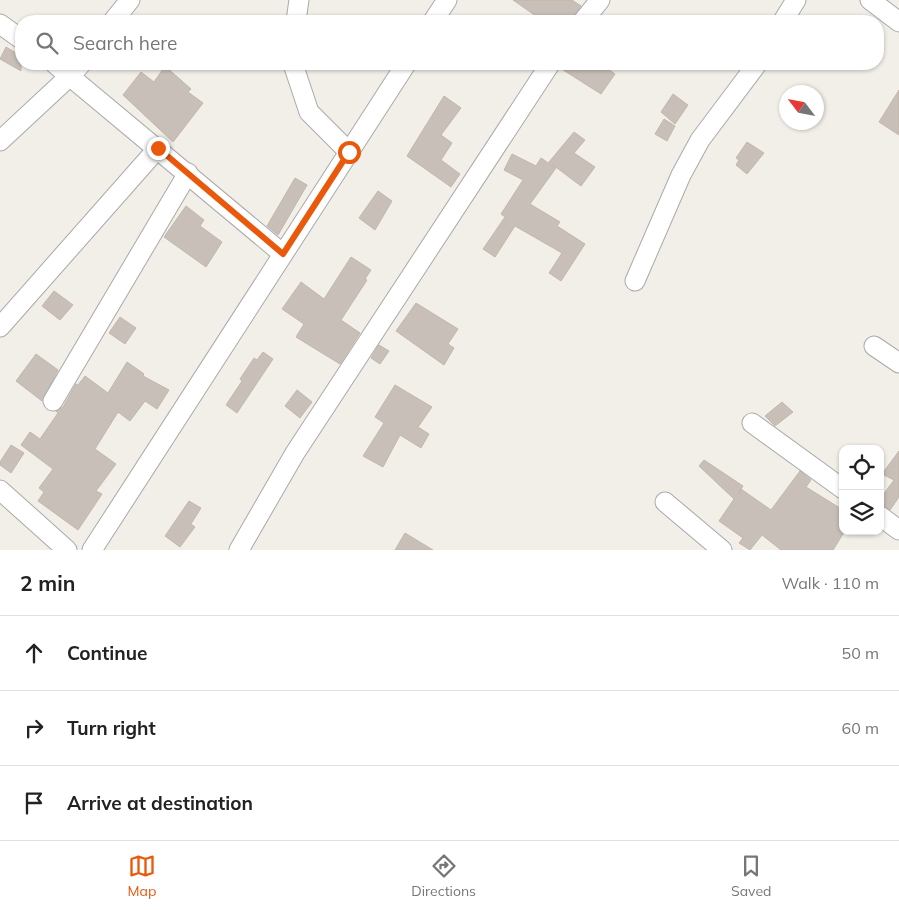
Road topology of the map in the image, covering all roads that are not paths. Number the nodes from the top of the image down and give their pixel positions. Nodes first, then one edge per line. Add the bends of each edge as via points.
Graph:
1 (130, 0) edge
2 (299, 0) edge
3 (447, 0) edge
4 (600, 0) edge
5 (796, 0) edge
6 (876, 2) edge
7 (118, 15) edge
8 (297, 15) edge
9 (437, 15) edge
10 (588, 15) edge
11 (787, 15) edge
12 (899, 22) edge
13 (0, 24) edge
14 (15, 35) edge
15 (76, 70) edge
16 (295, 70) edge
17 (402, 70) edge
18 (546, 70) edge
19 (753, 70) edge
20 (0, 141) edge
21 (158, 148) junction
22 (349, 152) junction
23 (188, 173) junction
24 (283, 254) junction
25 (635, 281) dead end
26 (0, 327) edge
27 (874, 346) dead end
28 (899, 363) edge
29 (53, 401) dead end
30 (752, 423) dead end
31 (839, 486) edge
32 (0, 491) edge
33 (665, 502) dead end
34 (884, 519) edge
35 (899, 530) edge
36 (67, 550) edge
37 (92, 550) edge
38 (239, 550) edge
39 (722, 550) edge

1 - 7 street
2 - 8 street
3 - 9 street
4 - 10 street
5 - 11 street
6 - 12 street
13 - 14 street
15 - 20 street
15 - 21 street
16 - 22 street via 309,112
17 - 22 street
18 - 38 street via 295,453
19 - 25 street via 700,140 684,168
21 - 23 street
21 - 26 street
22 - 24 street
23 - 24 street
23 - 29 street
24 - 37 street
27 - 28 street
30 - 31 street
32 - 36 street
33 - 39 street
34 - 35 street

